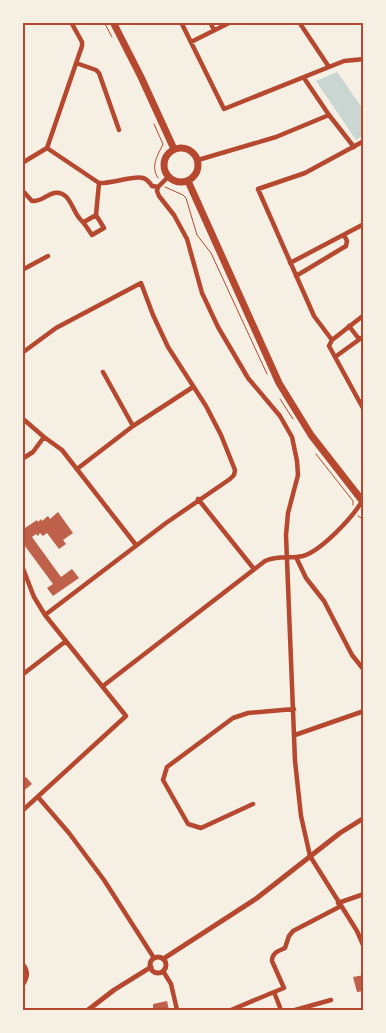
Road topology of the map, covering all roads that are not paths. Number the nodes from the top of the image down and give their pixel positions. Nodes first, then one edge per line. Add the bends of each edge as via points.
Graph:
1 (71, 22) edge
2 (112, 22) edge
3 (181, 22) edge
4 (210, 22) edge
5 (231, 22) edge
6 (299, 22) edge
7 (214, 30) junction
8 (191, 42) junction
9 (364, 59) edge
10 (76, 63) junction
11 (329, 67) junction
12 (304, 78) junction
13 (328, 114) junction
14 (119, 130) dead end
15 (364, 141) edge
16 (354, 147) junction
17 (47, 148) junction
18 (174, 149) junction
19 (198, 160) junction
20 (22, 163) edge
21 (168, 177) junction
22 (188, 181) junction
23 (99, 182) junction
24 (158, 187) junction
25 (22, 190) edge
26 (96, 215) junction
27 (84, 222) junction
28 (364, 224) edge
29 (344, 235) junction
30 (314, 252) junction
31 (48, 256) dead end
32 (320, 262) junction
33 (290, 263) junction
34 (22, 270) edge
35 (296, 276) junction
36 (364, 315) edge
37 (350, 326) junction
38 (361, 338) edge
39 (332, 340) junction
40 (22, 353) edge
41 (335, 357) junction
42 (103, 372) dead end
43 (193, 387) junction
44 (364, 410) edge
45 (22, 418) edge
46 (133, 426) junction
47 (44, 437) junction
48 (22, 460) edge
49 (77, 469) junction
50 (198, 499) junction
51 (363, 502) edge
52 (136, 545) junction
53 (286, 556) junction
54 (296, 557) junction
55 (22, 566) edge
56 (254, 569) junction
57 (45, 615) junction
58 (66, 641) junction
59 (364, 670) edge
60 (22, 676) edge
61 (103, 686) junction
62 (294, 709) junction
63 (364, 711) edge
64 (295, 735) junction
65 (38, 797) junction
66 (253, 804) dead end
67 (22, 812) edge
68 (364, 818) edge
69 (310, 856) junction
70 (364, 894) edge
71 (339, 905) junction
72 (364, 947) edge
73 (154, 958) junction
74 (163, 959) junction
75 (22, 963) edge
76 (151, 967) junction
77 (163, 971) junction
78 (22, 986) edge
79 (274, 992) junction
80 (331, 1000) dead end
81 (88, 1010) edge
82 (177, 1010) edge
83 (231, 1010) edge
84 (281, 1010) edge
85 (295, 1010) edge

1 - 10 street via 82,42
2 - 18 main road
3 - 8 street
4 - 7 street
5 - 7 street
6 - 11 street
7 - 8 street
8 - 12 street via 224,109
9 - 11 street
10 - 14 street via 98,73
10 - 17 street
11 - 12 street
12 - 13 street
13 - 16 street
13 - 19 street via 276,137
15 - 16 street
16 - 33 street via 305,173 258,189
17 - 20 street
17 - 23 street
18 - 19 main road via 188,149
18 - 21 main road via 164,162
19 - 22 main road via 197,172
21 - 22 main road via 174,181
21 - 24 street
22 - 51 main road via 279,383 311,435
23 - 24 street via 140,177
23 - 26 street
24 - 53 street via 159,196 187,239 202,293 218,327 248,378 280,416 292,437 298,475 288,512
25 - 27 street via 37,202 55,193 62,194
26 - 27 street
26 - 27 street via 104,228 92,235
28 - 29 street
29 - 30 street
29 - 32 street via 348,241 346,246
30 - 32 street
30 - 33 street
31 - 34 street
32 - 35 street
33 - 35 street
35 - 39 street via 314,316
36 - 37 street
37 - 38 street
37 - 39 street
38 - 41 street
39 - 41 street via 329,346
40 - 43 street via 56,328 141,283 168,347
41 - 44 street
42 - 46 street
43 - 46 street
43 - 50 street via 221,435 235,470 234,475
45 - 47 street
46 - 49 street
47 - 48 street
47 - 49 street via 62,450
49 - 52 street
50 - 52 street
50 - 56 street
51 - 54 street via 316,549
52 - 57 street
53 - 54 street
53 - 56 street via 271,558
53 - 62 street
54 - 59 street via 352,655
55 - 57 street
56 - 61 street
57 - 58 street
58 - 60 street
58 - 61 street
61 - 65 street via 126,716
62 - 64 street
62 - 66 street via 248,713 233,718 168,767 164,780 188,824 201,828
63 - 64 street
64 - 69 street via 300,812
65 - 67 street
65 - 73 street via 104,880
68 - 69 street
69 - 71 street
69 - 74 street via 257,898
70 - 71 street
71 - 72 street
71 - 79 street via 293,931 285,948 274,953 272,960 284,988
73 - 74 street
73 - 76 street
74 - 77 street
75 - 78 street via 28,976
76 - 77 street via 157,972
76 - 81 street
77 - 82 street via 171,984
79 - 83 street
79 - 84 street
80 - 85 street

